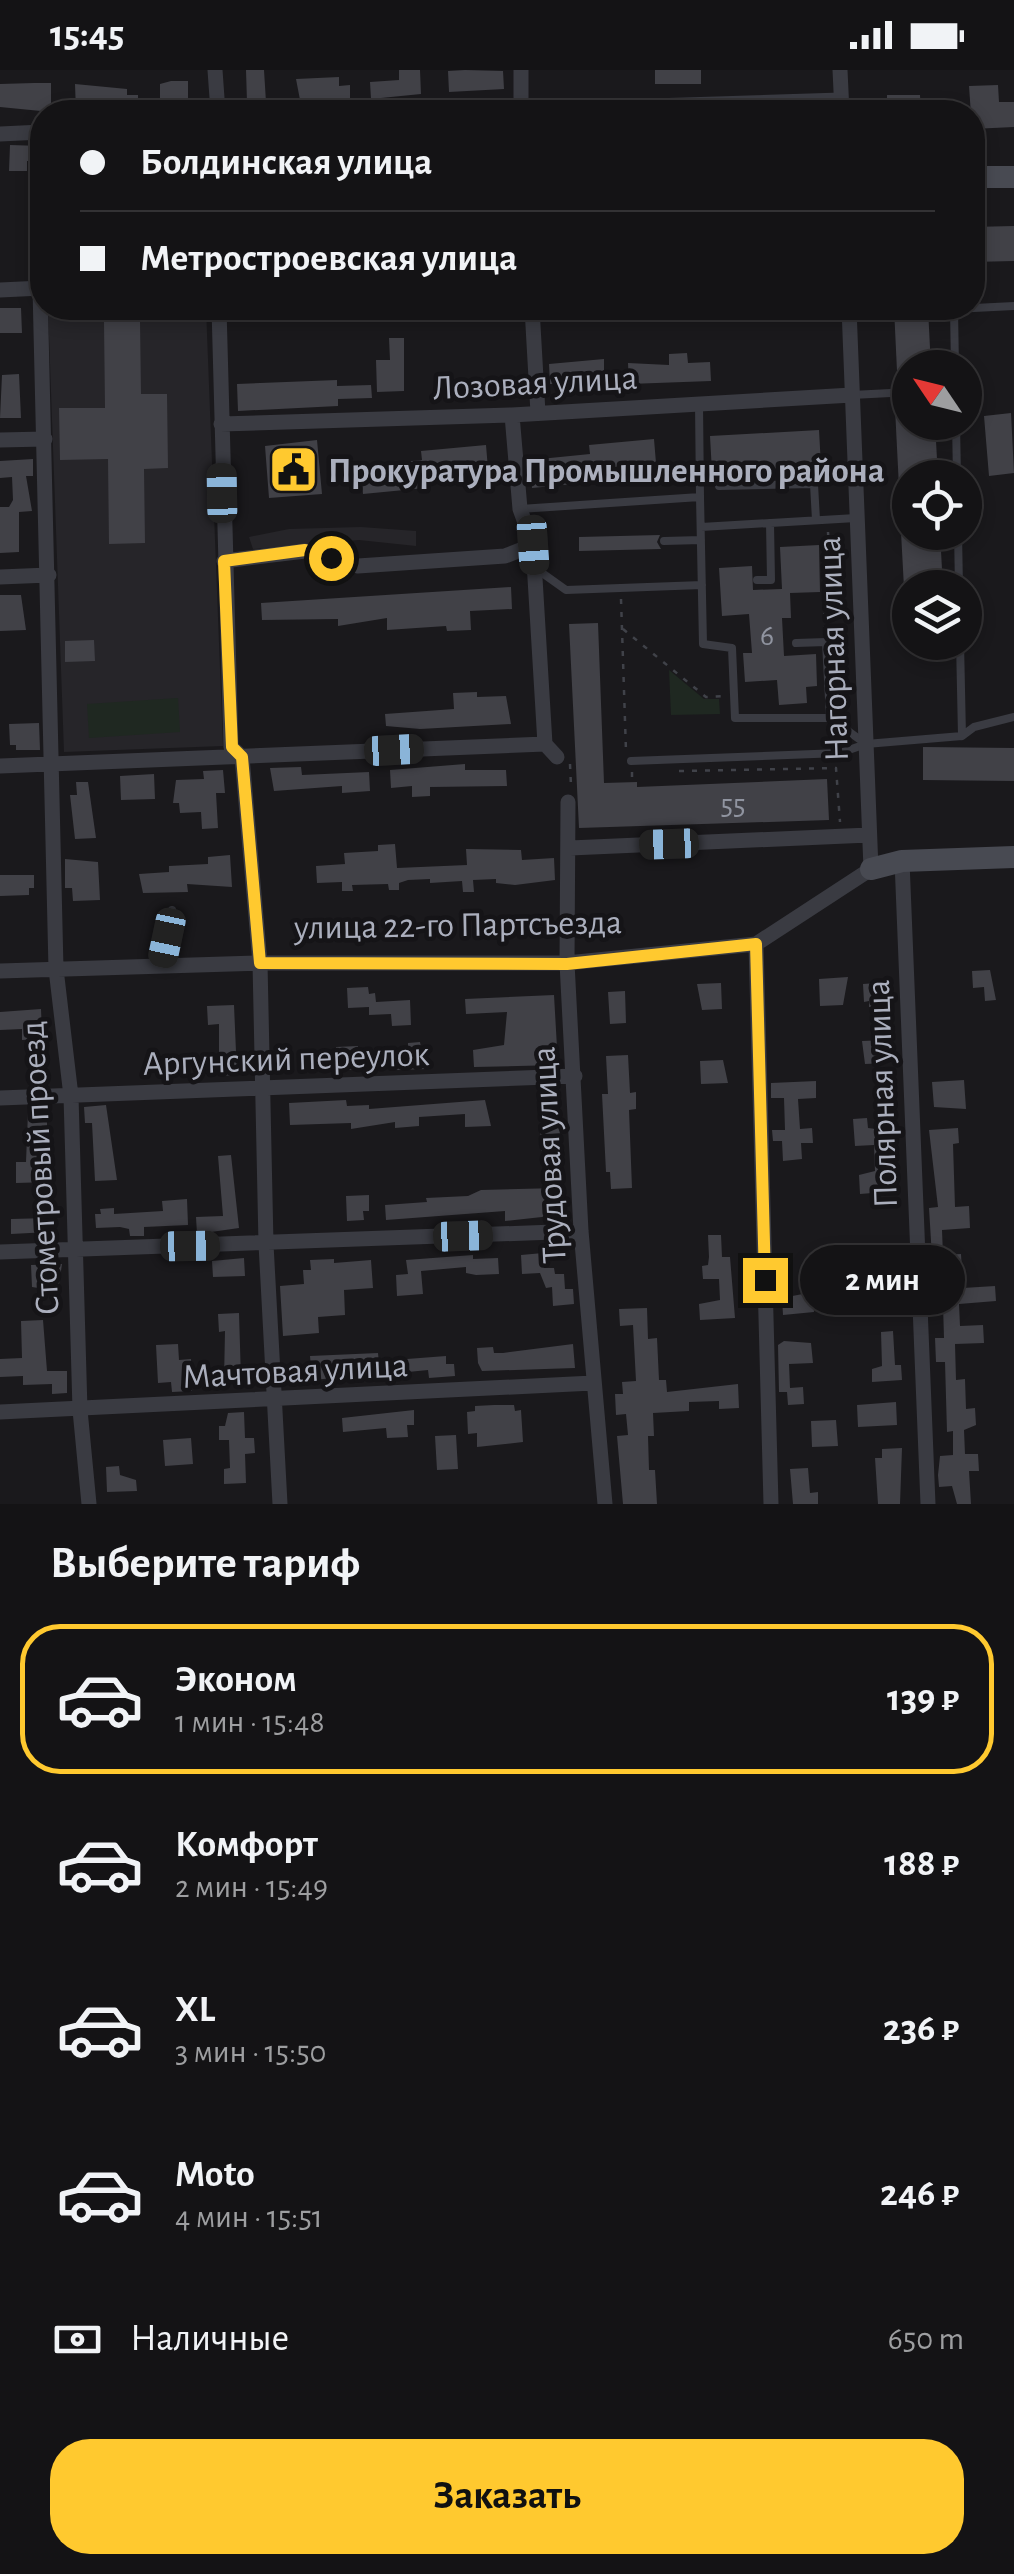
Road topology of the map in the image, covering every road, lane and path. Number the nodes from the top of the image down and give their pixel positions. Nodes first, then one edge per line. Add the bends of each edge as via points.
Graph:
1 (215, 70) edge
2 (520, 70) edge
3 (840, 70) edge
4 (217, 100) edge
5 (521, 100) edge
6 (841, 100) edge
7 (30, 133) edge
8 (0, 134) edge
9 (1014, 176) edge
10 (985, 177) edge
11 (30, 289) edge
12 (0, 290) edge
13 (1014, 306) edge
14 (985, 307) edge
15 (42, 320) edge
16 (220, 320) edge
17 (533, 320) edge
18 (849, 320) edge
19 (954, 320) edge
20 (955, 350) edge
21 (892, 393) edge
22 (852, 395) junction
23 (698, 404) junction
24 (538, 413) junction
25 (512, 415) junction
26 (221, 424) junction
27 (44, 439) junction
28 (0, 440) edge
29 (719, 486) dead end
30 (700, 497) junction
31 (520, 509) junction
32 (857, 518) junction
33 (816, 520) junction
34 (828, 520) junction
35 (770, 523) junction
36 (701, 527) junction
37 (701, 540) junction
38 (664, 541) dead end
39 (533, 545) junction
40 (224, 561) junction
41 (534, 568) junction
42 (49, 576) junction
43 (0, 577) edge
44 (757, 580) dead end
45 (702, 585) junction
46 (620, 588) junction
47 (622, 628) junction
48 (826, 642) junction
49 (796, 643) dead end
50 (960, 660) edge
51 (734, 696) junction
52 (830, 718) junction
53 (1014, 718) edge
54 (962, 736) junction
55 (544, 744) junction
56 (866, 744) junction
57 (557, 756) dead end
58 (242, 757) junction
59 (629, 759) joint
60 (54, 764) junction
61 (0, 766) edge
62 (669, 771) dead end
63 (568, 802) dead end
64 (870, 835) junction
65 (841, 836) junction
66 (570, 848) junction
67 (1014, 857) edge
68 (902, 861) junction
69 (871, 869) junction
70 (172, 910) dead end
71 (756, 944) junction
72 (260, 963) junction
73 (567, 964) junction
74 (161, 966) junction
75 (56, 969) junction
76 (0, 971) edge
77 (575, 1076) junction
78 (264, 1091) junction
79 (71, 1096) junction
80 (0, 1098) edge
81 (582, 1231) junction
82 (266, 1244) junction
83 (76, 1248) junction
84 (0, 1252) edge
85 (592, 1383) junction
86 (277, 1402) junction
87 (80, 1410) junction
88 (0, 1412) edge
89 (88, 1504) edge
90 (280, 1504) edge
91 (605, 1504) edge
92 (771, 1504) edge
93 (928, 1504) edge

1 - 4 street
2 - 5 street
3 - 6 street
7 - 8 street
9 - 10 street
11 - 12 street
13 - 14 lane
15 - 27 street, Стометровый проезд
16 - 26 street
17 - 24 street
18 - 22 street, Нагорная улица
19 - 20 lane
21 - 22 lane
22 - 23 street, Лозовая улица
22 - 32 street, Нагорная улица
23 - 24 street, Лозовая улица
23 - 30 lane
24 - 25 street, Лозовая улица
25 - 26 street, Лозовая улица
25 - 31 street
26 - 40 street
27 - 28 street
27 - 42 street, Стометровый проезд
29 - 33 lane via 814,484
30 - 31 lane
30 - 36 lane
31 - 39 street
32 - 34 lane
32 - 56 street, Нагорная улица
33 - 34 lane
33 - 35 lane
34 - 48 path via 832,596 824,596
35 - 36 lane
35 - 44 lane via 772,580
36 - 37 lane
37 - 38 lane
37 - 45 lane
39 - 40 street via 505,556 358,566 305,550
39 - 41 street
40 - 58 street via 232,747
41 - 46 lane via 566,590
41 - 55 street
42 - 43 street
42 - 60 street, Стометровый проезд
45 - 46 lane
45 - 51 lane via 703,644 732,648
46 - 47 path
47 - 51 path via 706,697
47 - 59 path
48 - 49 lane
48 - 52 lane
50 - 54 lane
51 - 52 lane via 735,718
52 - 56 lane
53 - 54 lane
54 - 56 lane
55 - 57 street
55 - 58 street
56 - 59 lane via 840,754
56 - 64 street, Нагорная улица
58 - 60 street
58 - 72 street
60 - 61 street
60 - 75 street, Стометровый проезд
62 - 65 path via 836,768
63 - 66 street, Трудовая улица
64 - 65 street
64 - 69 street, Нагорная улица
65 - 66 street
66 - 73 street, Трудовая улица
67 - 68 street, улица 22-го Партсъезда
68 - 69 street, улица 22-го Партсъезда
68 - 93 street, Полярная улица
69 - 71 street, улица 22-го Партсъезда
70 - 74 lane
71 - 73 street, улица 22-го Партсъезда
71 - 92 street
72 - 73 street, улица 22-го Партсъезда
72 - 74 street, улица 22-го Партсъезда
72 - 78 street
73 - 77 street, Трудовая улица
74 - 75 street, улица 22-го Партсъезда
75 - 76 street, улица 22-го Партсъезда
75 - 79 street, Стометровый проезд
77 - 78 street, Аргунский переулок
77 - 81 street, Трудовая улица
78 - 79 street, Аргунский переулок
78 - 82 street
79 - 80 street, Аргунский переулок
79 - 83 street, Стометровый проезд
81 - 82 street
81 - 85 street, Трудовая улица
82 - 83 street
82 - 86 street
83 - 84 street
83 - 87 street, Стометровый проезд
85 - 86 street, Мачтовая улица
85 - 91 street, Трудовая улица
86 - 87 street, Мачтовая улица
86 - 90 street
87 - 88 street, Мачтовая улица
87 - 89 street, Стометровый проезд

